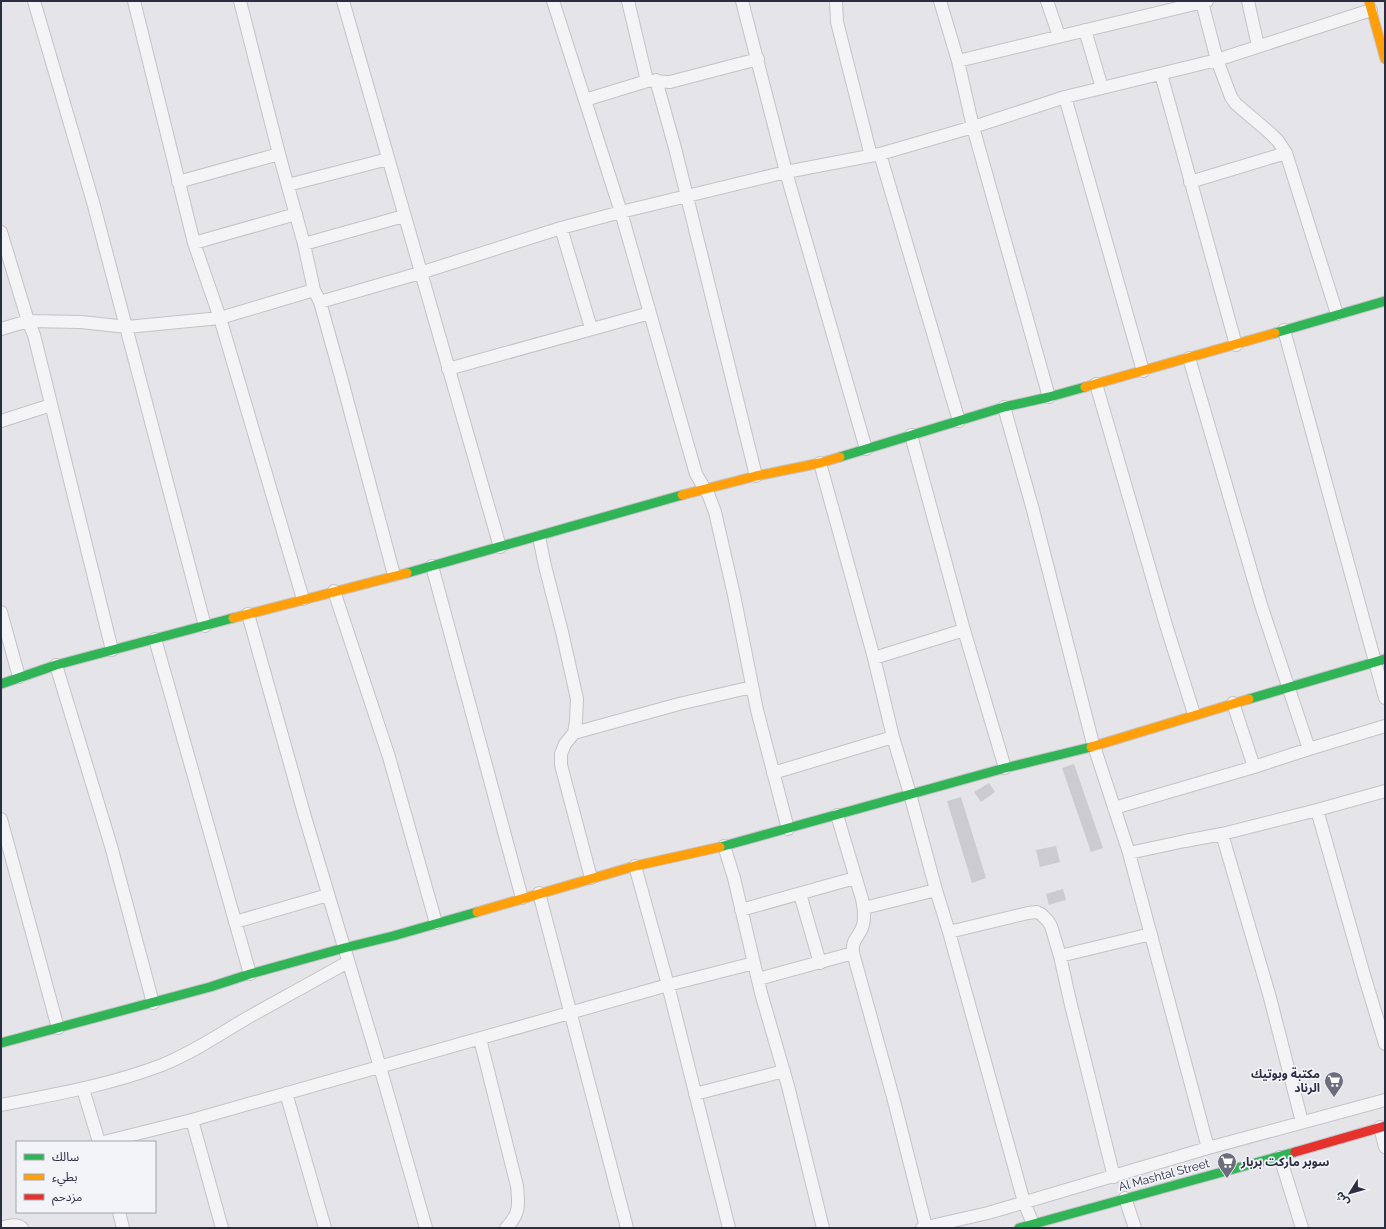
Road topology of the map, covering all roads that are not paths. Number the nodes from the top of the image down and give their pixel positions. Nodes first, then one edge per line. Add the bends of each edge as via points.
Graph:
1 (34, 1) edge
2 (134, 1) edge
3 (240, 1) edge
4 (343, 1) edge
5 (553, 1) edge
6 (628, 1) edge
7 (742, 1) edge
8 (836, 1) edge
9 (940, 1) edge
10 (1047, 1) edge
11 (1248, 1) edge
12 (1205, 2) edge
13 (1370, 5) edge
14 (1085, 30) junction
15 (1059, 36) junction
16 (1258, 46) junction
17 (758, 59) junction
18 (1385, 59) edge
19 (1217, 60) junction
20 (958, 61) junction
21 (1161, 74) junction
22 (651, 81) junction
23 (1102, 88) junction
24 (1065, 97) junction
25 (585, 100) junction
26 (973, 127) junction
27 (1286, 153) junction
28 (279, 154) junction
29 (876, 155) junction
30 (388, 159) junction
31 (786, 172) junction
32 (178, 182) junction
33 (1190, 182) junction
34 (288, 185) junction
35 (686, 196) junction
36 (621, 212) junction
37 (296, 214) junction
38 (404, 216) junction
39 (561, 228) junction
40 (1, 232) edge
41 (194, 243) junction
42 (304, 244) junction
43 (6, 263) edge
44 (420, 273) junction
45 (314, 290) junction
46 (1385, 301) edge
47 (320, 302) junction
48 (650, 313) junction
49 (1337, 314) junction
50 (220, 318) junction
51 (28, 321) junction
52 (127, 327) junction
53 (591, 328) junction
54 (1, 329) edge
55 (1284, 330) junction
56 (1236, 345) junction
57 (1189, 358) junction
58 (448, 369) junction
59 (1143, 371) junction
60 (1096, 384) junction
61 (1049, 397) junction
62 (51, 405) junction
63 (1004, 407) junction
64 (1, 421) edge
65 (959, 421) junction
66 (911, 435) junction
67 (866, 449) junction
68 (820, 462) junction
69 (756, 476) junction
70 (705, 489) junction
71 (539, 537) junction
72 (500, 547) junction
73 (432, 566) junction
74 (394, 576) junction
75 (334, 591) junction
76 (303, 599) junction
77 (1, 612) edge
78 (248, 614) junction
79 (205, 626) junction
80 (964, 630) junction
81 (155, 639) junction
82 (112, 650) junction
83 (874, 658) junction
84 (1380, 660) edge
85 (56, 665) junction
86 (19, 677) junction
87 (1, 684) edge
88 (752, 688) junction
89 (1288, 688) junction
90 (1385, 698) edge
91 (1232, 703) junction
92 (1194, 714) junction
93 (1385, 726) edge
94 (574, 733) junction
95 (893, 736) junction
96 (1094, 746) junction
97 (1309, 749) junction
98 (1254, 767) junction
99 (1005, 768) junction
100 (773, 773) junction
101 (1385, 791) edge
102 (910, 794) junction
103 (1114, 808) junction
104 (1317, 810) junction
105 (837, 815) junction
106 (1, 819) edge
107 (788, 829) junction
108 (1222, 834) junction
109 (724, 846) junction
110 (1129, 853) junction
111 (635, 866) junction
112 (591, 878) junction
113 (855, 878) junction
114 (936, 890) junction
115 (540, 893) junction
116 (800, 894) junction
117 (328, 895) junction
118 (522, 898) junction
119 (864, 908) junction
120 (741, 910) junction
121 (235, 922) junction
122 (436, 923) junction
123 (949, 932) junction
124 (1151, 934) junction
125 (344, 948) junction
126 (853, 953) junction
127 (1060, 956) junction
128 (348, 962) junction
129 (754, 963) junction
130 (820, 963) junction
131 (250, 974) junction
132 (758, 979) junction
133 (668, 986) junction
134 (154, 1003) junction
135 (570, 1013) junction
136 (58, 1028) junction
137 (480, 1039) junction
138 (1, 1043) edge
139 (1385, 1044) edge
140 (380, 1067) junction
141 (784, 1071) junction
142 (83, 1089) junction
143 (286, 1093) junction
144 (695, 1094) junction
145 (1385, 1100) edge
146 (1, 1105) edge
147 (192, 1120) junction
148 (1302, 1122) junction
149 (1382, 1127) edge
150 (99, 1141) edge
151 (108, 1141) edge
152 (1385, 1147) edge
153 (1208, 1148) junction
154 (1280, 1156) junction
155 (1114, 1177) junction
156 (1125, 1198) junction
157 (1024, 1202) junction
158 (119, 1213) edge
159 (1055, 1223) edge
160 (1033, 1224) junction
161 (1, 1228) edge
162 (22, 1228) edge
163 (123, 1228) edge
164 (222, 1228) edge
165 (325, 1228) edge
166 (426, 1228) edge
167 (506, 1228) edge
168 (628, 1228) edge
169 (729, 1228) edge
170 (823, 1228) edge
171 (924, 1228) edge
172 (1019, 1228) edge
173 (1135, 1228) edge
174 (1302, 1228) edge

1 - 52 street
2 - 32 street
3 - 28 street
4 - 30 street
5 - 25 street
6 - 22 street
7 - 17 street
8 - 29 street via 837,22
9 - 20 street
10 - 15 street
11 - 16 street
12 - 14 street
12 - 19 street
13 - 16 street
13 - 18 street
14 - 15 street
14 - 23 street
15 - 20 street
16 - 19 street
17 - 22 street via 670,82
17 - 31 street
19 - 21 street
19 - 27 street via 1236,104 1270,132
20 - 26 street
21 - 23 street
21 - 33 street
22 - 25 street
22 - 35 street via 675,148
23 - 24 street
24 - 26 street
24 - 59 street
25 - 36 street
26 - 29 street
26 - 61 street
27 - 33 street
27 - 49 street
28 - 32 street
28 - 34 street
29 - 31 street
29 - 65 street
30 - 34 street
30 - 38 street
31 - 35 street
31 - 67 street
32 - 41 street
33 - 56 street
34 - 37 street
35 - 36 street
35 - 69 street
36 - 39 street
36 - 48 street
37 - 41 street
37 - 42 street
38 - 42 street
38 - 44 street
39 - 44 street
39 - 53 street
40 - 43 street
41 - 50 street
42 - 45 street
43 - 51 street
44 - 47 street
44 - 58 street
45 - 47 street
45 - 50 street
46 - 49 street
47 - 74 street
48 - 53 street
48 - 70 street via 696,474
49 - 55 street
50 - 52 street
50 - 76 street
51 - 52 street via 81,322
51 - 54 street
51 - 62 street via 34,335
52 - 79 street
53 - 58 street
55 - 56 street
55 - 84 street
56 - 57 street
57 - 59 street
57 - 89 street via 1261,605
58 - 72 street
59 - 60 street
60 - 61 street
60 - 92 street
61 - 63 street
62 - 64 street
62 - 82 street
63 - 65 street
63 - 96 street
65 - 66 street
66 - 67 street
66 - 80 street
67 - 68 street
68 - 69 street
68 - 83 street
69 - 70 street
70 - 71 street
70 - 88 street via 712,502 722,540
71 - 72 street
71 - 94 street via 577,699
72 - 73 street
73 - 74 street
73 - 118 street
74 - 75 street
75 - 76 street
75 - 122 street via 389,757
76 - 78 street
77 - 86 street
78 - 79 street
78 - 117 street
79 - 81 street
80 - 83 street
80 - 99 street
81 - 82 street
81 - 121 street
82 - 85 street
83 - 95 street
84 - 89 street
84 - 90 street
85 - 86 street
85 - 134 street via 111,846
86 - 87 street
88 - 94 street via 679,704
88 - 100 street
89 - 91 street
89 - 97 street
91 - 92 street
91 - 98 street
92 - 96 street
93 - 97 street
94 - 112 street via 565,744 561,754 561,765
95 - 100 street
95 - 102 street
96 - 99 street
96 - 103 street
97 - 98 street
98 - 103 street
99 - 102 street
100 - 107 street
101 - 104 street
102 - 105 street
102 - 114 street
103 - 110 street
104 - 108 street
104 - 139 street
105 - 107 street
105 - 113 street
106 - 136 street
107 - 109 street
108 - 110 street
108 - 148 street via 1269,994
109 - 111 street
109 - 120 street
110 - 124 street
111 - 112 street
111 - 133 street
112 - 115 street
113 - 116 street
113 - 119 street
114 - 119 street
114 - 123 street
115 - 118 street
115 - 135 street
116 - 120 street
116 - 130 street
117 - 121 street
117 - 125 street
118 - 122 street
119 - 126 street via 863,926 852,945
120 - 129 street
121 - 131 street
122 - 125 street
123 - 127 street via 1037,912 1048,921
123 - 157 street
124 - 127 street
124 - 153 street
125 - 128 street
125 - 131 street
126 - 130 street
126 - 171 street via 893,1097
127 - 155 street
128 - 140 street
128 - 142 street via 186,1054 140,1073
129 - 132 street
129 - 133 street
130 - 132 street
131 - 134 street
132 - 141 street
133 - 135 street
133 - 144 street
134 - 136 street
135 - 137 street
135 - 168 street
136 - 138 street
137 - 140 street
137 - 167 street via 517,1186 519,1206 514,1220
140 - 143 street
140 - 166 street
141 - 144 street
141 - 170 street
142 - 146 street
142 - 150 street
143 - 147 street
143 - 165 street
144 - 169 street
145 - 148 street
147 - 151 street
147 - 164 street
148 - 153 street
149 - 152 street
149 - 154 street, Al Mashtal Street
153 - 155 street
154 - 156 street, Al Mashtal Street
154 - 174 street
155 - 157 street
156 - 159 street, Al Mashtal Street
156 - 173 street
157 - 160 street
157 - 171 street
158 - 163 street
159 - 160 street, Al Mashtal Street
160 - 172 street, Al Mashtal Street
161 - 162 street via 11,1225

